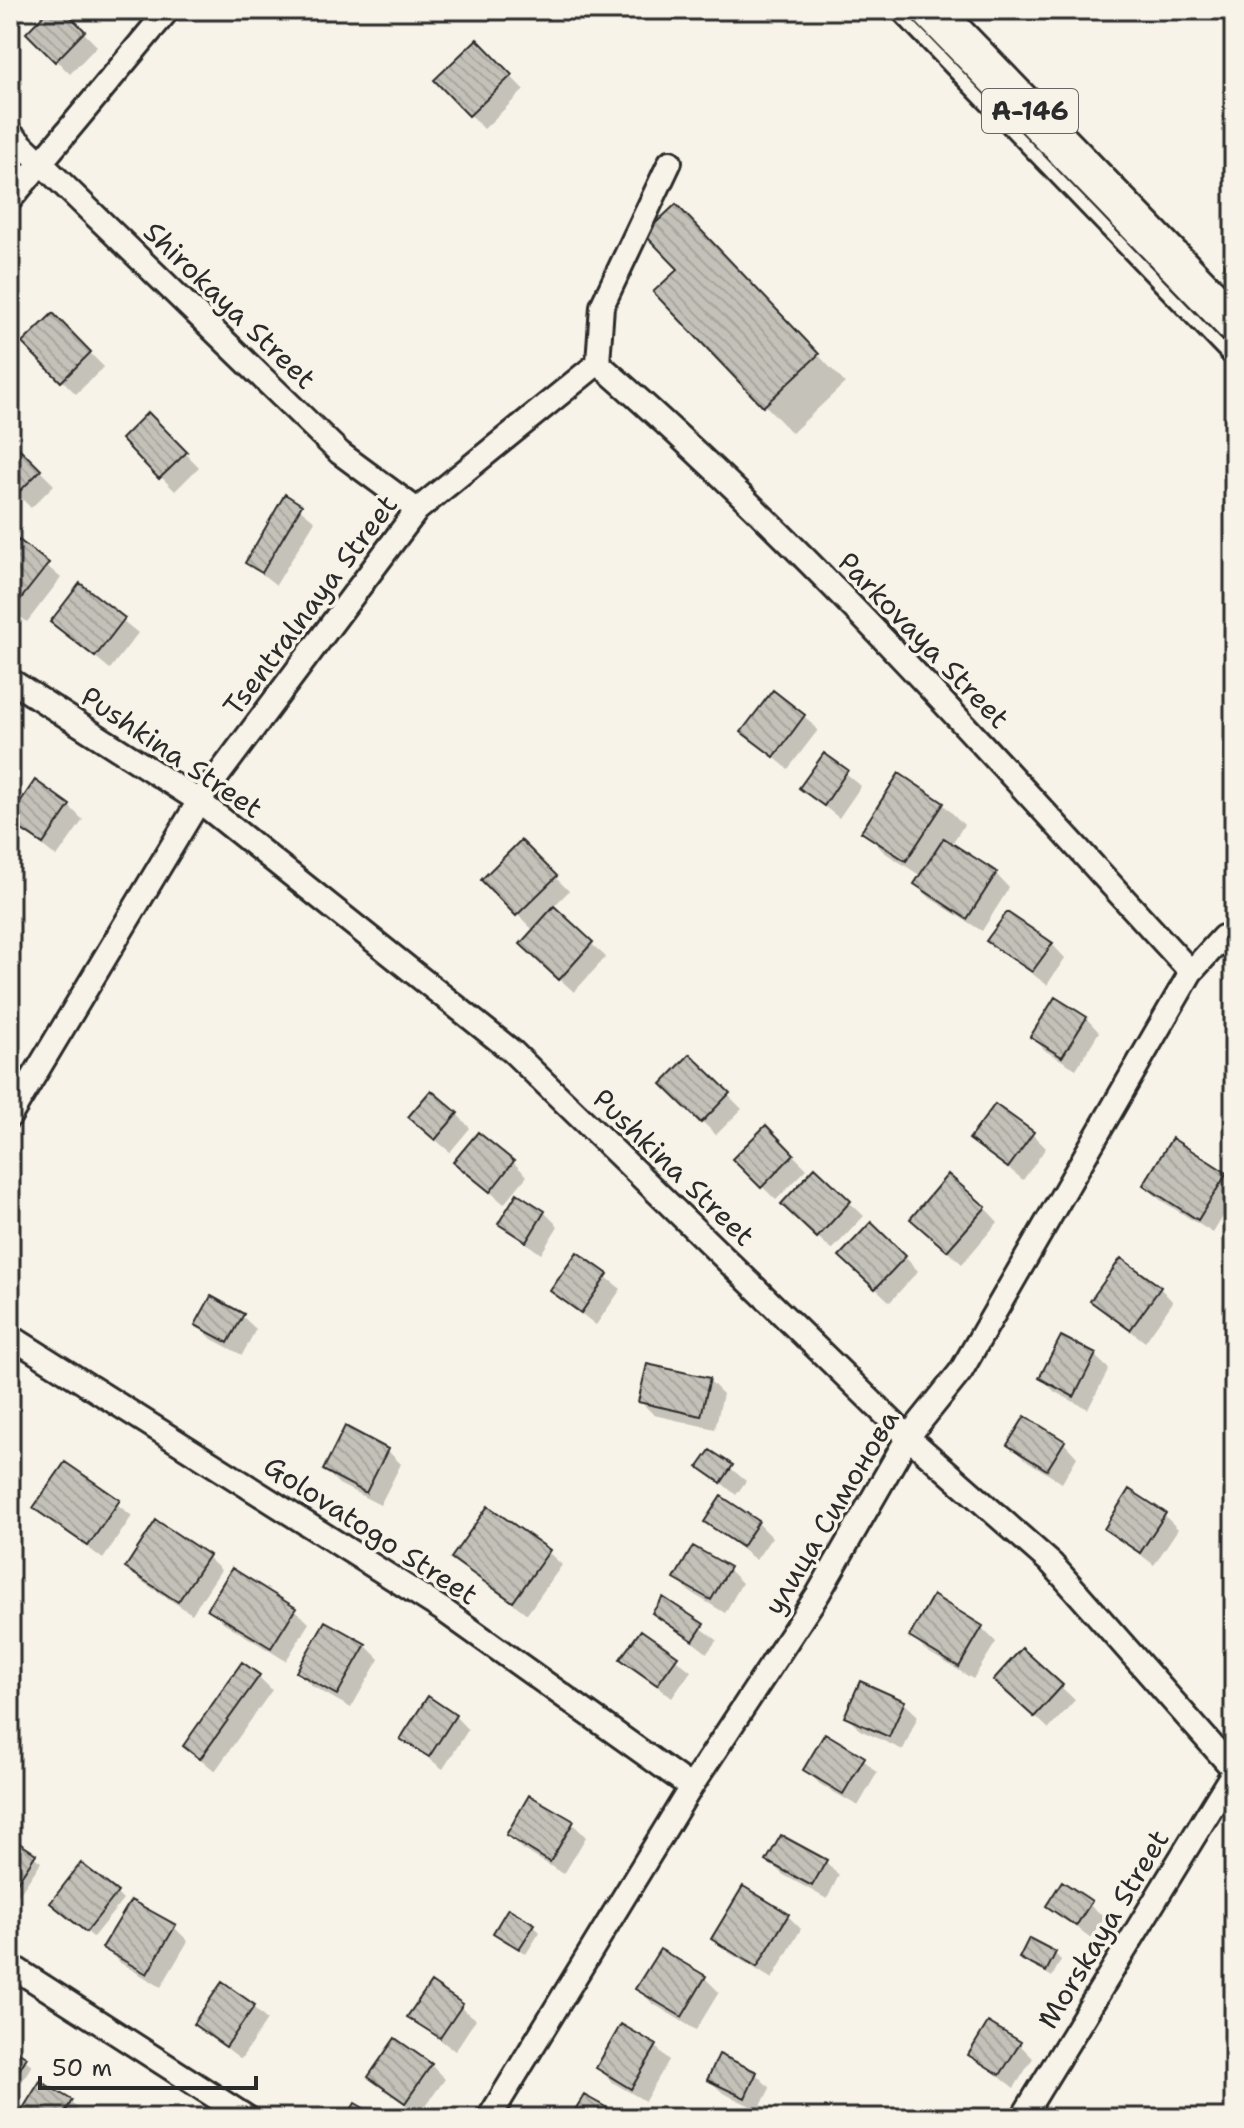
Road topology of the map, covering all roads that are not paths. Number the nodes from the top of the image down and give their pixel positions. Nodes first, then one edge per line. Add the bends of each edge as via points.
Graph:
1 (168, 10) edge
2 (895, 10) edge
3 (931, 10) edge
4 (10, 133) edge
5 (38, 162) junction
6 (670, 162) dead end
7 (10, 200) edge
8 (1234, 323) edge
9 (1234, 362) edge
10 (598, 363) junction
11 (417, 510) junction
12 (10, 680) edge
13 (199, 801) junction
14 (1234, 917) edge
15 (1223, 937) joint
16 (1191, 972) junction
17 (10, 1116) edge
18 (10, 1336) edge
19 (908, 1437) junction
20 (1234, 1771) edge
21 (691, 1787) junction
22 (10, 1965) edge
23 (248, 2118) edge
24 (489, 2118) edge
25 (1022, 2118) edge

1 - 5 street
2 - 9 lane
3 - 8 highway, А-146
4 - 5 street, Shirokaya Street
5 - 7 street
5 - 11 street, Shirokaya Street via 340,453
6 - 10 street via 602,306
10 - 11 street, Tsentralnaya Street
10 - 16 street, Parkovaya Street via 690,444 884,638
11 - 13 street, Tsentralnaya Street
12 - 13 street, Pushkina Street
13 - 17 street, Tsentralnaya Street
13 - 19 street, Pushkina Street via 513,1052
14 - 15 lane
15 - 16 street, улица Симонова
16 - 19 street, улица Симонова via 961,1371
18 - 21 street, Golovatogo Street via 443,1610
19 - 20 street, Pushkina Street via 1052,1564
19 - 21 street, улица Симонова via 818,1594
20 - 25 street, Morskaya Street
21 - 24 street, улица Симонова
22 - 23 street

